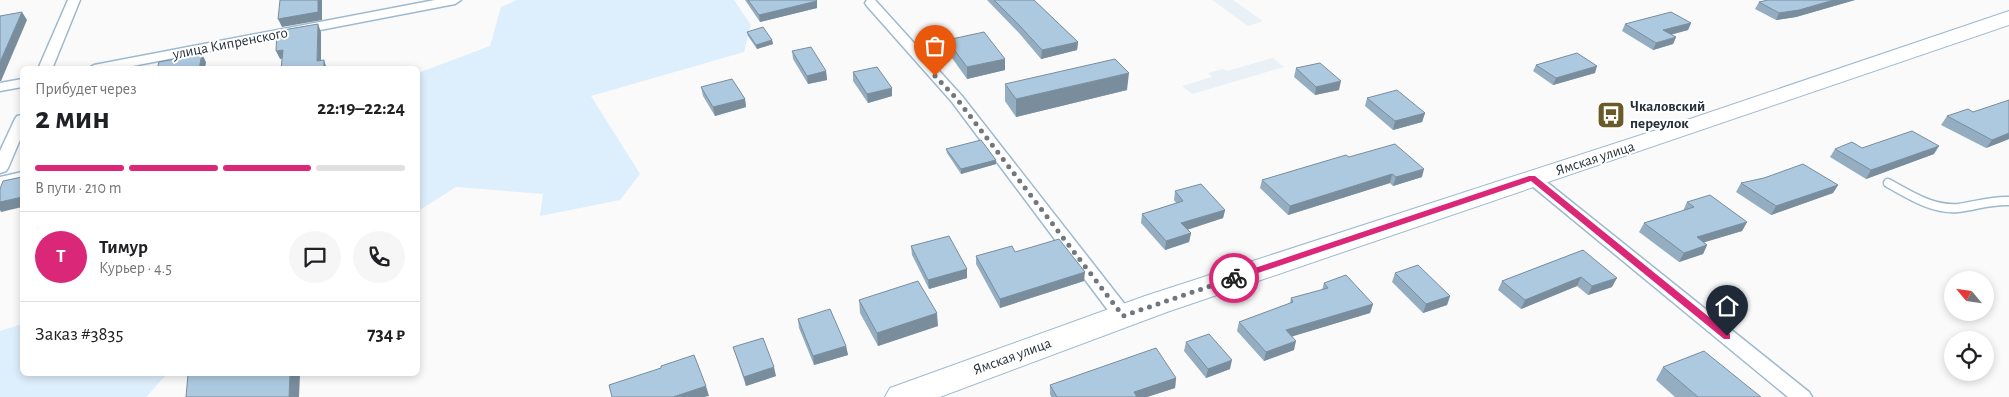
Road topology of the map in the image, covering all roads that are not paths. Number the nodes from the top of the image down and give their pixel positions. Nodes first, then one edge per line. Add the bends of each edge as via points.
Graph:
1 (74, 0) edge
2 (455, 0) edge
3 (870, 1) edge
4 (2009, 18) edge
5 (46, 66) edge
6 (110, 66) edge
7 (20, 83) edge
8 (0, 87) edge
9 (20, 123) edge
10 (0, 168) edge
11 (20, 177) edge
12 (1532, 178) junction
13 (0, 182) edge
14 (1888, 183) dead end
15 (2009, 201) edge
16 (1123, 316) junction
17 (909, 396) edge
18 (1802, 397) edge

1 - 5 street
2 - 6 street, улица Кипренского
3 - 16 street via 957,99
4 - 12 highway, Ямская улица via 1839,78
7 - 8 street
9 - 10 street
11 - 13 street
12 - 16 highway, Ямская улица
12 - 18 street
14 - 15 lane via 1930,205 1954,208 1992,199
16 - 17 highway, Ямская улица

